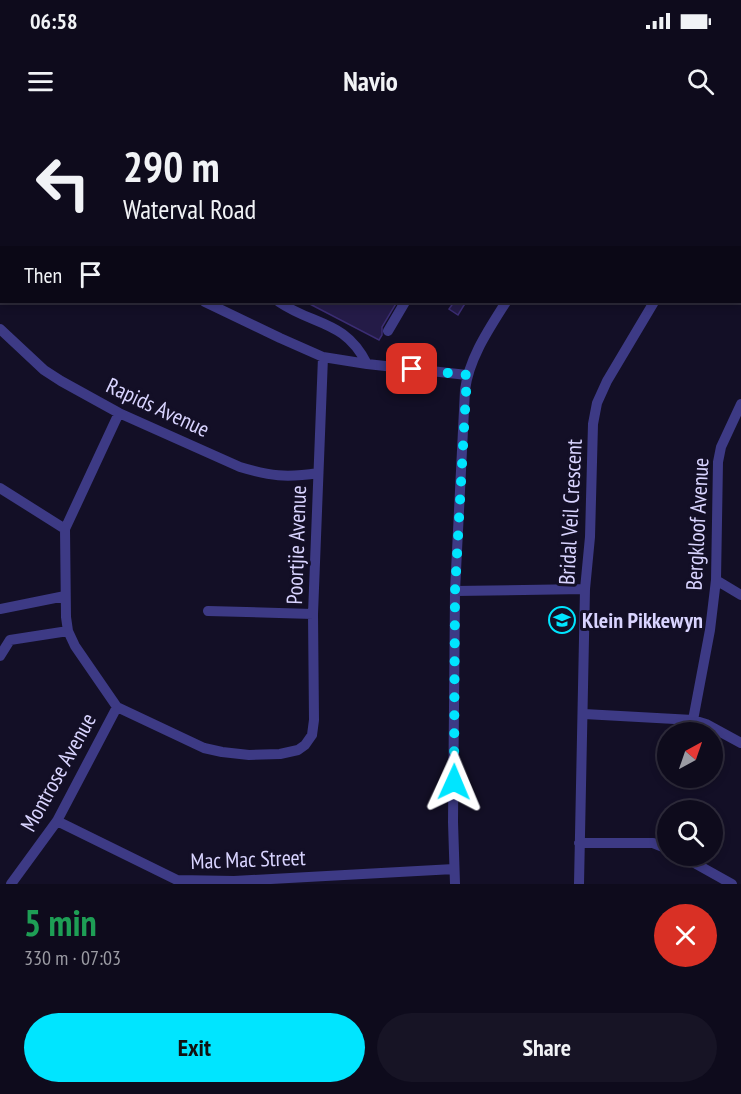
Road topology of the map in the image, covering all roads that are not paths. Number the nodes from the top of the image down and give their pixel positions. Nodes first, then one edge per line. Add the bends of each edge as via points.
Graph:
1 (207, 303) edge
2 (281, 303) edge
3 (404, 303) edge
4 (505, 303) edge
5 (653, 303) edge
6 (0, 329) edge
7 (388, 332) dead end
8 (323, 357) junction
9 (367, 364) junction
10 (467, 375) junction
11 (741, 404) edge
12 (119, 414) junction
13 (318, 473) junction
14 (0, 488) edge
15 (65, 529) junction
16 (716, 580) junction
17 (585, 589) junction
18 (455, 591) junction
19 (741, 594) edge
20 (65, 596) junction
21 (0, 609) edge
22 (208, 611) dead end
23 (314, 614) junction
24 (68, 631) junction
25 (0, 656) edge
26 (117, 707) junction
27 (584, 714) junction
28 (693, 720) junction
29 (741, 743) edge
30 (57, 821) junction
31 (579, 843) junction
32 (657, 845) edge
33 (700, 866) edge
34 (454, 869) junction
35 (298, 881) edge
36 (176, 882) edge
37 (11, 884) edge
38 (455, 884) edge
39 (579, 884) edge
40 (732, 884) edge

1 - 8 street
2 - 9 street via 344,334
3 - 7 street
4 - 10 street
5 - 17 street, Bridal Veil Crescent via 597,403
6 - 12 street, Rapids Avenue via 44,370
8 - 9 street
8 - 13 street, Poortjie Avenue
9 - 10 street
10 - 18 street
11 - 16 street, Bergkloof Avenue via 718,462
12 - 13 street, Rapids Avenue via 240,467 279,477
12 - 15 street
13 - 23 street, Poortjie Avenue
14 - 15 street
15 - 20 street
16 - 19 street
16 - 28 street, Bergkloof Avenue
17 - 18 street
17 - 27 street, Bridal Veil Crescent
18 - 34 street
20 - 21 street
20 - 24 street
22 - 23 street
23 - 26 street, Poortjie Avenue via 314,720 312,735 298,750 249,755 204,748
24 - 25 street via 10,640
24 - 26 street
26 - 30 street, Montrose Avenue
27 - 28 street
27 - 31 street, Bridal Veil Crescent
28 - 29 street
30 - 36 street, Mac Mac Street
30 - 37 street, Montrose Avenue
31 - 32 street
31 - 39 street, Bridal Veil Crescent
33 - 40 street
34 - 35 street, Mac Mac Street
34 - 38 street
35 - 36 street, Mac Mac Street

